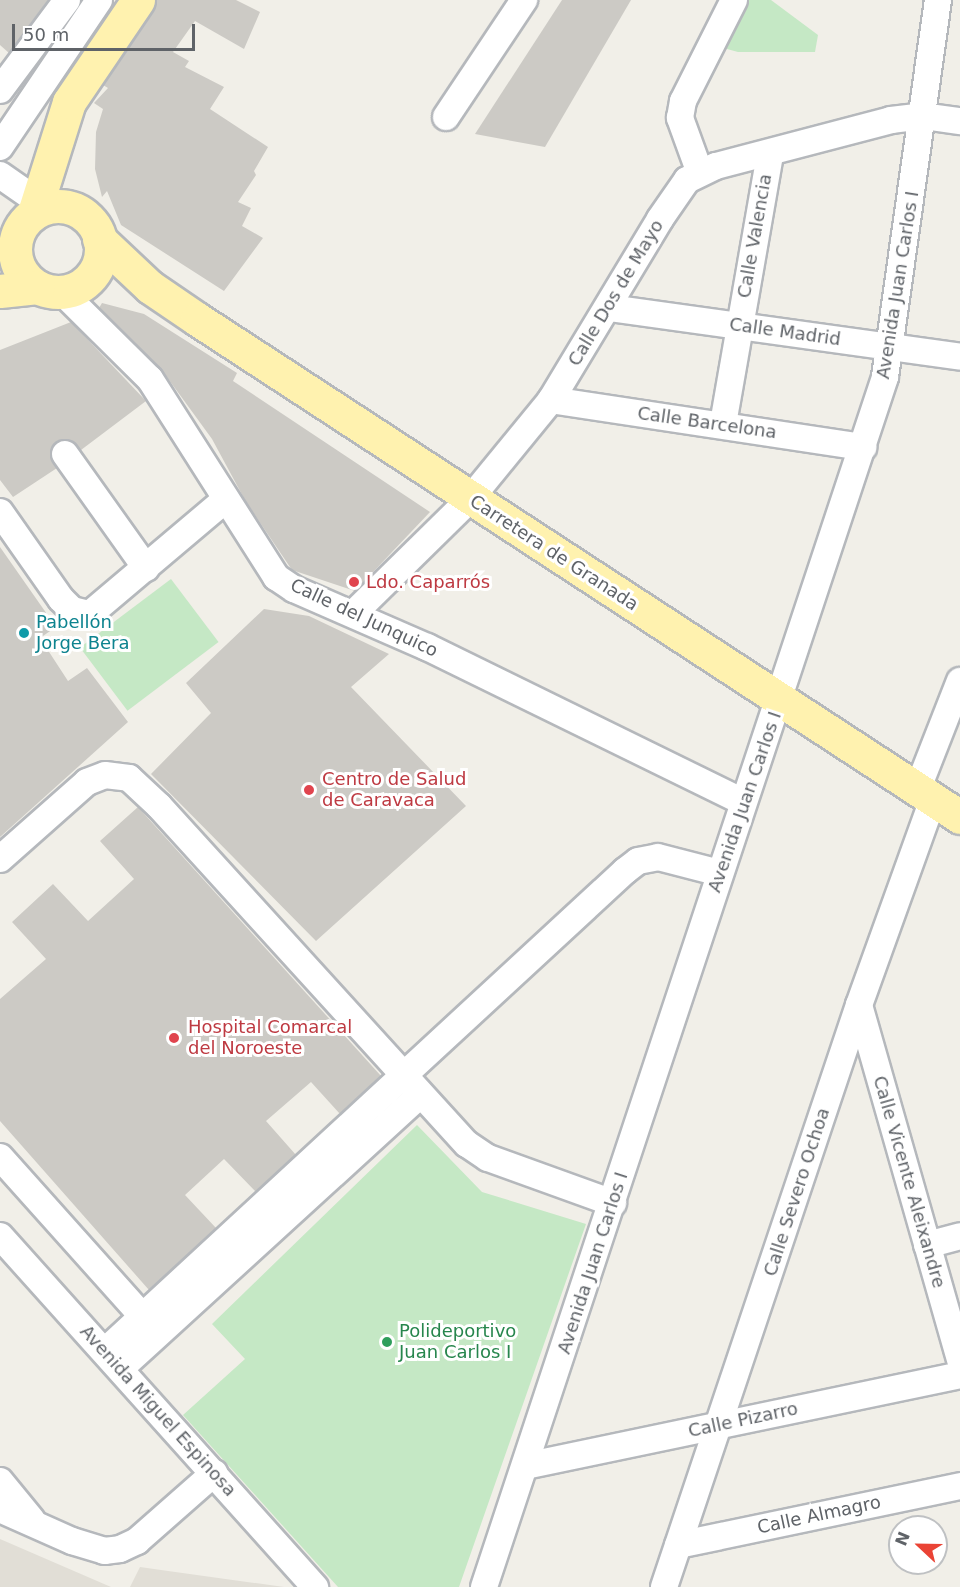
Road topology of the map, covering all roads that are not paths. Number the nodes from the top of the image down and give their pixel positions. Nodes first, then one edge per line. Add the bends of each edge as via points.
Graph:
1 (68, 0) edge
2 (99, 0) edge
3 (138, 0) edge
4 (524, 0) edge
5 (734, 0) edge
6 (938, 0) edge
7 (0, 90) edge
8 (923, 116) junction
9 (446, 117) dead end
10 (960, 121) edge
11 (0, 147) edge
12 (770, 154) junction
13 (700, 172) junction
14 (0, 174) edge
15 (48, 208) junction
16 (99, 238) junction
17 (8, 257) edge
18 (62, 286) junction
19 (150, 287) junction
20 (0, 291) edge
21 (609, 308) junction
22 (739, 326) junction
23 (891, 348) junction
24 (960, 357) edge
25 (551, 400) junction
26 (723, 424) junction
27 (863, 447) junction
28 (65, 454) dead end
29 (225, 500) junction
30 (470, 500) junction
31 (0, 512) edge
32 (146, 568) junction
33 (354, 613) junction
34 (960, 681) edge
35 (780, 700) junction
36 (925, 794) junction
37 (743, 802) junction
38 (960, 817) edge
39 (0, 859) edge
40 (720, 873) junction
41 (859, 1005) junction
42 (403, 1076) junction
43 (420, 1095) junction
44 (0, 1157) edge
45 (613, 1203) junction
46 (960, 1236) edge
47 (927, 1245) junction
48 (4, 1250) edge
49 (150, 1325) junction
50 (113, 1359) junction
51 (960, 1360) edge
52 (960, 1374) edge
53 (720, 1424) junction
54 (525, 1466) junction
55 (214, 1473) junction
56 (0, 1481) edge
57 (960, 1485) edge
58 (0, 1509) edge
59 (36, 1525) junction
60 (678, 1545) junction
61 (315, 1587) edge
62 (484, 1587) edge
63 (664, 1587) edge

1 - 7 street
2 - 11 street
3 - 15 main road via 69,102 58,130
4 - 9 street
5 - 13 street via 683,101 680,118
6 - 8 street, Avenida Juan Carlos I
8 - 10 street, Calle Dos de Mayo
8 - 12 street, Calle Dos de Mayo
8 - 23 street, Avenida Juan Carlos I
12 - 13 street, Calle Dos de Mayo
12 - 22 street, Calle Valencia
13 - 21 street, Calle Dos de Mayo via 677,191
14 - 15 street
15 - 16 main road via 89,221
15 - 17 main road via 20,229
16 - 18 main road via 99,261
16 - 19 main road, Carretera de Granada
17 - 18 main road via 23,274
18 - 19 main road, Carretera de Granada via 107,279
18 - 20 main road, Carretera de Granada
18 - 29 street, Calle del Junquico via 150,379
19 - 30 main road, Carretera de Granada
21 - 22 street, Calle Madrid
21 - 25 street, Calle Dos de Mayo
22 - 23 street, Calle Madrid
22 - 26 street, Calle Valencia
23 - 24 street, Calle Madrid
23 - 27 street, Avenida Juan Carlos I
25 - 26 street, Calle Barcelona
25 - 30 street, Calle Dos de Mayo
26 - 27 street, Calle Barcelona
27 - 35 street, Avenida Juan Carlos I
28 - 32 street
29 - 32 street
29 - 33 street, Calle del Junquico via 276,576 294,589
30 - 33 street, Calle Dos de Mayo
30 - 35 main road, Carretera de Granada
31 - 32 street via 61,599 81,613 99,608
33 - 37 street, Calle del Junquico
34 - 36 street, Calle Severo Ochoa
35 - 36 main road, Carretera de Granada
35 - 37 street, Avenida Juan Carlos I
36 - 38 main road, Carretera de Granada
36 - 41 street, Calle Severo Ochoa
37 - 40 street, Avenida Juan Carlos I
39 - 42 street via 87,782 118,774 144,790
40 - 42 street via 682,860 658,857 638,861
40 - 45 street, Avenida Juan Carlos I
41 - 47 street, Calle Vicente Aleixandre
41 - 53 street, Calle Severo Ochoa
42 - 43 street
42 - 49 street
43 - 45 street via 467,1144 488,1158
43 - 49 street
44 - 49 street
45 - 54 street, Avenida Juan Carlos I
46 - 47 street
47 - 51 street, Calle Vicente Aleixandre
48 - 50 street, Avenida Miguel Espinosa
49 - 50 street
50 - 55 street, Avenida Miguel Espinosa
52 - 53 street, Calle Pizarro
53 - 54 street, Calle Pizarro
53 - 60 street, Calle Severo Ochoa
54 - 62 street, Avenida Juan Carlos I
55 - 59 street via 136,1541 120,1549 104,1551
55 - 61 street, Avenida Miguel Espinosa
56 - 59 street
57 - 60 street, Calle Almagro
58 - 59 street
60 - 63 street, Calle Severo Ochoa

